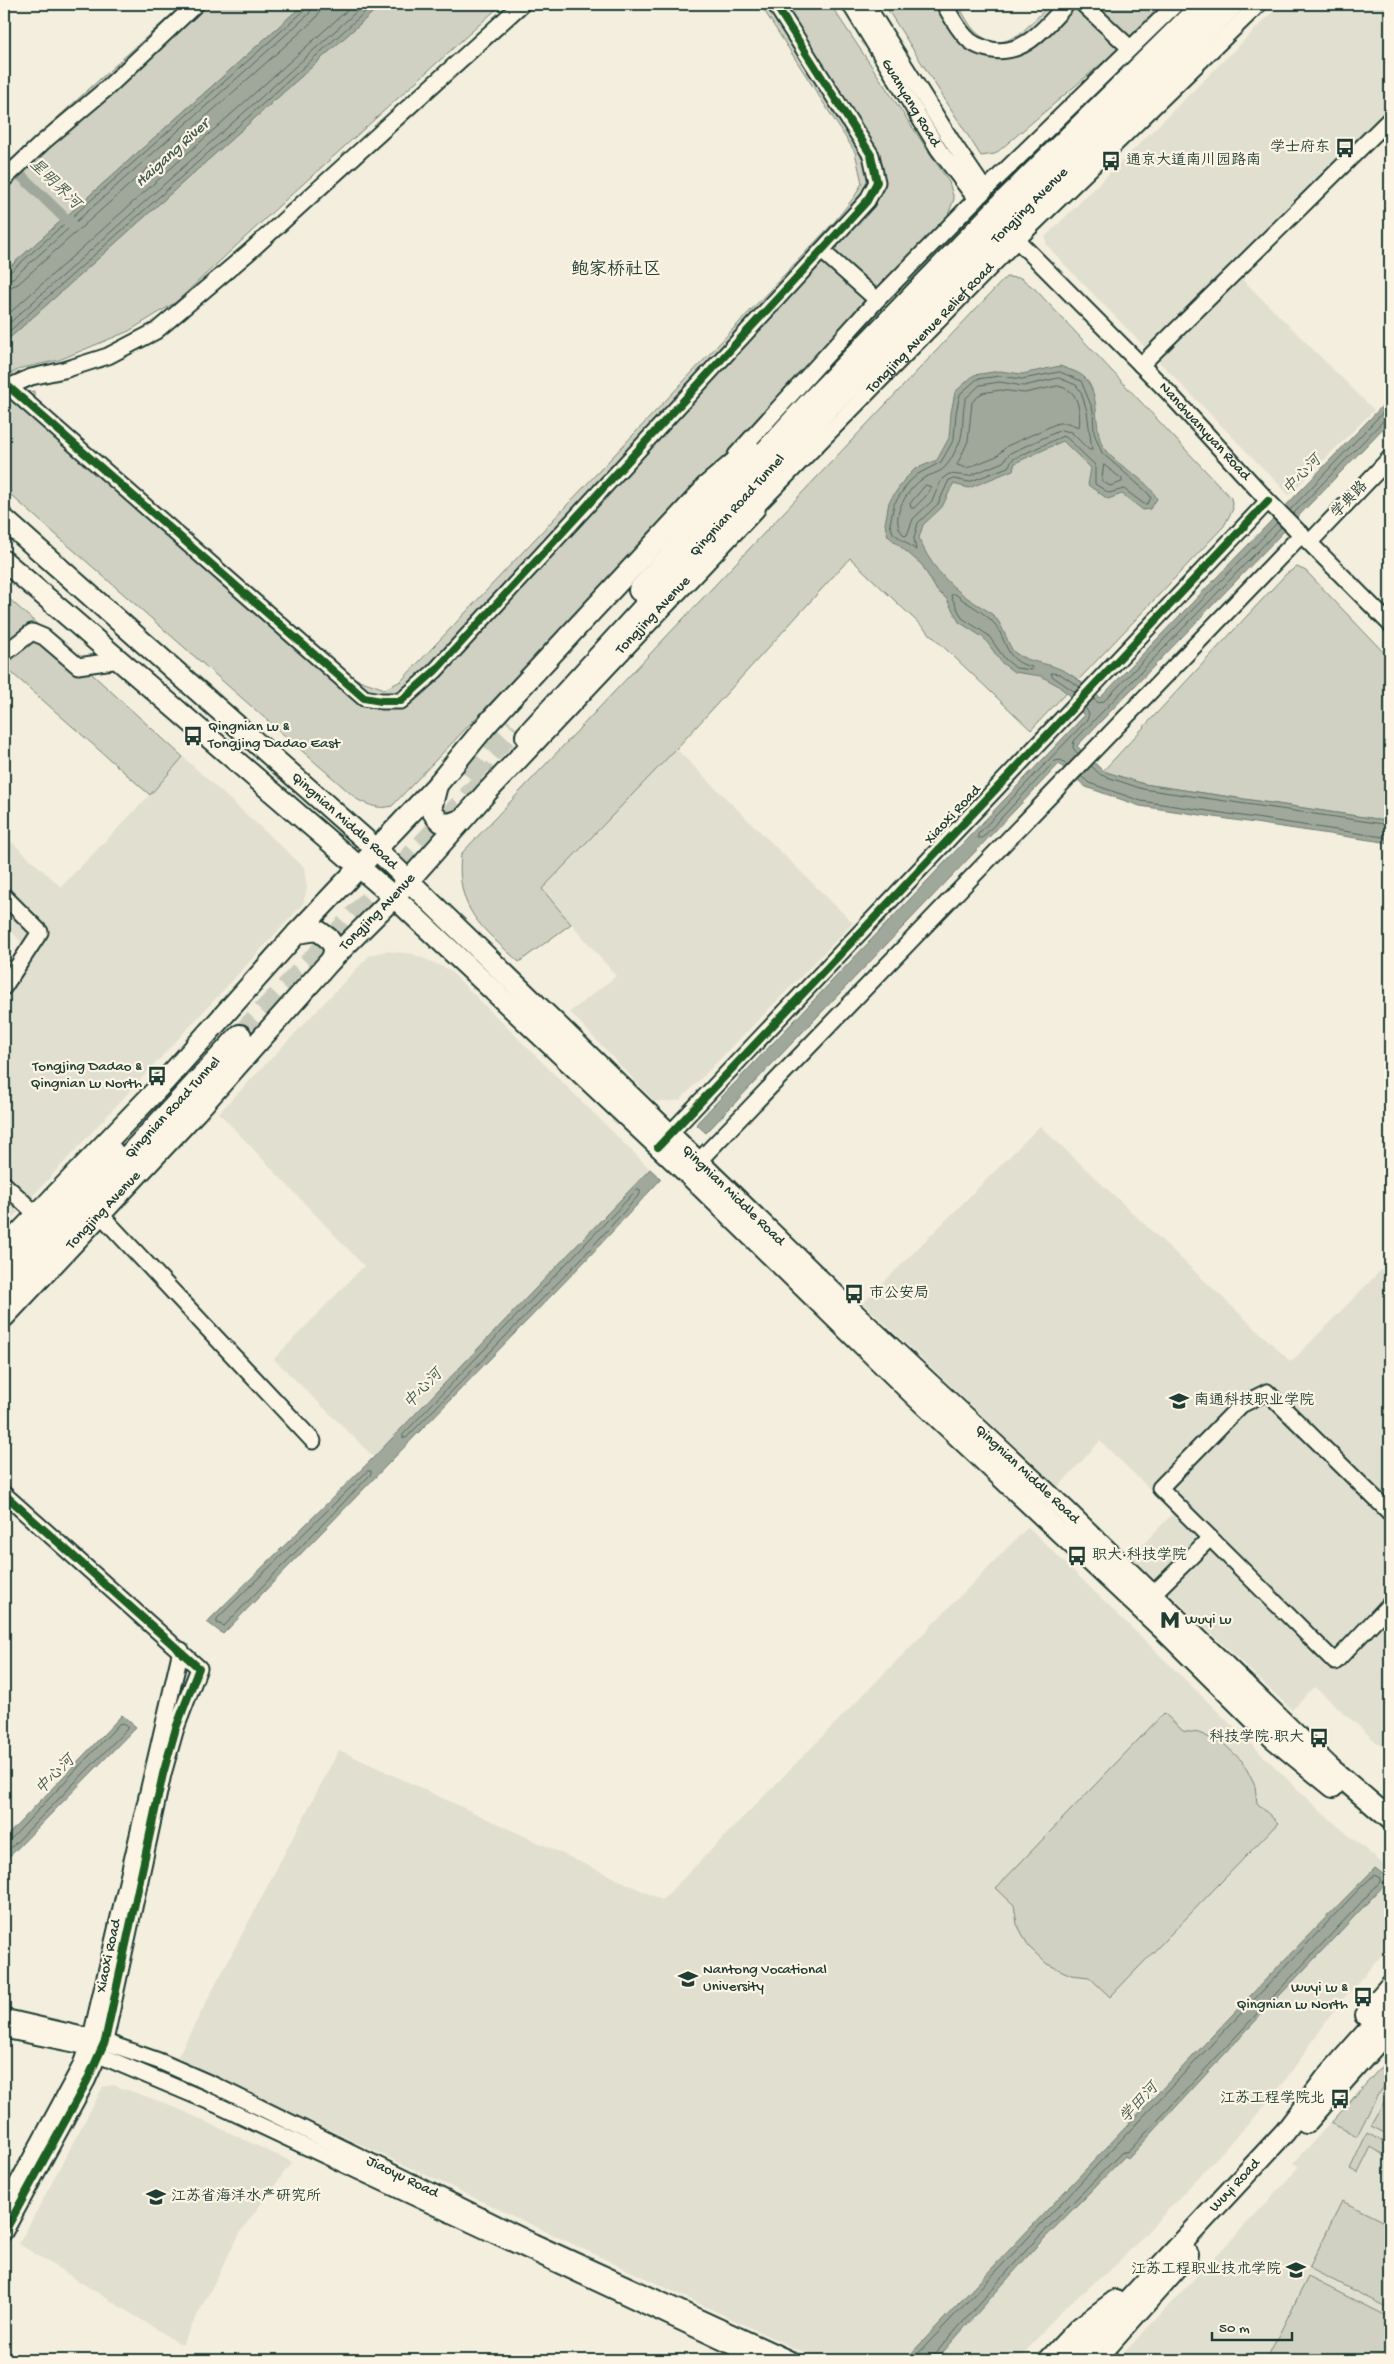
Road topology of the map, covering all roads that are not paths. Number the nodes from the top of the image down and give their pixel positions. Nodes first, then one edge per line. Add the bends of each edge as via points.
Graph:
1 (196, 4) edge
2 (522, 4) edge
3 (775, 4) edge
4 (850, 4) edge
5 (866, 4) edge
6 (944, 4) edge
7 (1067, 4) edge
8 (1083, 4) edge
9 (1176, 4) edge
10 (1204, 4) edge
11 (1233, 4) edge
12 (1259, 4) edge
13 (1130, 48) junction
14 (1390, 119) edge
15 (4, 179) edge
16 (980, 194) junction
17 (1016, 240) junction
18 (822, 251) junction
19 (877, 300) junction
20 (1142, 365) junction
21 (6, 388) edge
22 (820, 404) junction
23 (1390, 458) edge
24 (706, 488) junction
25 (1272, 505) junction
26 (755, 508) junction
27 (4, 519) edge
28 (1303, 535) junction
29 (4, 561) edge
30 (1390, 624) edge
31 (4, 654) edge
32 (120, 660) junction
33 (521, 732) tunnel mouth
34 (438, 785) junction
35 (462, 820) junction
36 (376, 849) junction
37 (359, 866) junction
38 (409, 880) junction
39 (4, 896) edge
40 (394, 897) junction
41 (297, 932) junction
42 (332, 959) junction
43 (4, 987) edge
44 (664, 1140) junction
45 (693, 1168) junction
46 (4, 1184) edge
47 (100, 1214) junction
48 (37, 1215) junction
49 (4, 1250) edge
50 (4, 1266) edge
51 (4, 1291) edge
52 (4, 1317) edge
53 (313, 1441) dead end
54 (4, 1494) edge
55 (1390, 1513) edge
56 (1210, 1538) junction
57 (1152, 1595) junction
58 (1390, 1604) edge
59 (181, 1650) junction
60 (1390, 1819) edge
61 (1390, 1835) edge
62 (1390, 1986) edge
63 (1390, 2006) edge
64 (4, 2017) edge
65 (1390, 2028) edge
66 (4, 2030) edge
67 (95, 2045) junction
68 (1285, 2132) junction
69 (4, 2208) edge
70 (4, 2233) edge
71 (532, 2247) junction
72 (1155, 2271) junction
73 (761, 2360) edge
74 (792, 2360) edge
75 (1049, 2360) edge
76 (1073, 2360) edge
77 (1095, 2360) edge

1 - 15 street
2 - 21 street via 248,253 156,331 108,356 31,377
3 - 18 street via 871,155 877,182 867,201
4 - 16 street, Guanyang Road via 940,150
5 - 16 street, Guanyang Road via 953,143
6 - 7 street via 965,37 982,48 1000,51 1016,48 1033,39
8 - 13 street
9 - 13 street
10 - 22 highway, Tongjing Avenue via 1007,200
11 - 22 highway, Tongjing Avenue
12 - 17 street, Tongjing Avenue Relief Road
13 - 16 street
14 - 20 street
16 - 19 street
17 - 20 street, Nanchuanyuan Road
17 - 26 street, Tongjing Avenue Relief Road
18 - 19 street
18 - 21 street via 435,671 401,701 364,698
19 - 24 street
20 - 25 street, Nanchuanyuan Road
22 - 24 highway
22 - 26 highway
22 - 33 highway, Qingnian Road Tunnel
23 - 28 street, 学典路
24 - 34 main road via 488,723
25 - 28 street, Nanchuanyuan Road
25 - 44 street, Xiaoxi Road via 1092,688
26 - 35 main road, Tongjing Avenue
27 - 36 main road, Qingnian Middle Road
28 - 30 street, Nanchuanyuan Road
28 - 45 street
29 - 32 main road, Qingnian Middle Road
31 - 32 street via 32,632 44,636 78,666
32 - 37 main road, Qingnian Middle Road
34 - 35 main road via 431,809 437,818 450,824
34 - 36 main road
35 - 38 main road, Tongjing Avenue
36 - 37 main road
36 - 38 main road, Qingnian Middle Road
37 - 40 main road, Qingnian Middle Road
37 - 41 main road
38 - 40 main road, Tongjing Avenue
38 - 44 main road, Qingnian Middle Road
39 - 43 street via 40,932
40 - 42 main road, Tongjing Avenue
40 - 44 main road, Qingnian Middle Road
41 - 42 main road via 317,930 328,938 335,948
41 - 48 main road via 164,1082
42 - 47 main road, Tongjing Avenue
44 - 45 main road, Qingnian Middle Road
45 - 57 main road, Qingnian Middle Road via 859,1318
45 - 61 main road, Qingnian Middle Road via 912,1393 1167,1633 1273,1738
46 - 48 street
47 - 52 main road, Tongjing Avenue
47 - 53 street
48 - 49 main road
50 - 51 highway, Qingnian Road Tunnel via 235,1031
54 - 59 street
55 - 56 street via 1266,1392 1241,1405 1160,1488
56 - 57 street
56 - 58 street via 1335,1662
57 - 60 main road, Qingnian Middle Road via 1330,1768
59 - 67 street, Xiaoxi Road
59 - 67 street, Xiaoxi Road via 199,1668 163,1774
62 - 68 main road via 1345,2038
63 - 68 main road, Wuyi Road via 1326,2078
64 - 67 street, Jiaoyu Road
65 - 77 main road, Wuyi Road
66 - 67 street, Jiaoyu Road
67 - 69 street, Xiaoxi Road
67 - 70 street, Xiaoxi Road via 87,2081
67 - 71 street, Jiaoyu Road via 159,2061 216,2086
68 - 72 main road, Wuyi Road
71 - 73 street, Jiaoyu Road
71 - 74 street, Jiaoyu Road
72 - 75 main road via 1078,2328
72 - 76 main road, Wuyi Road

